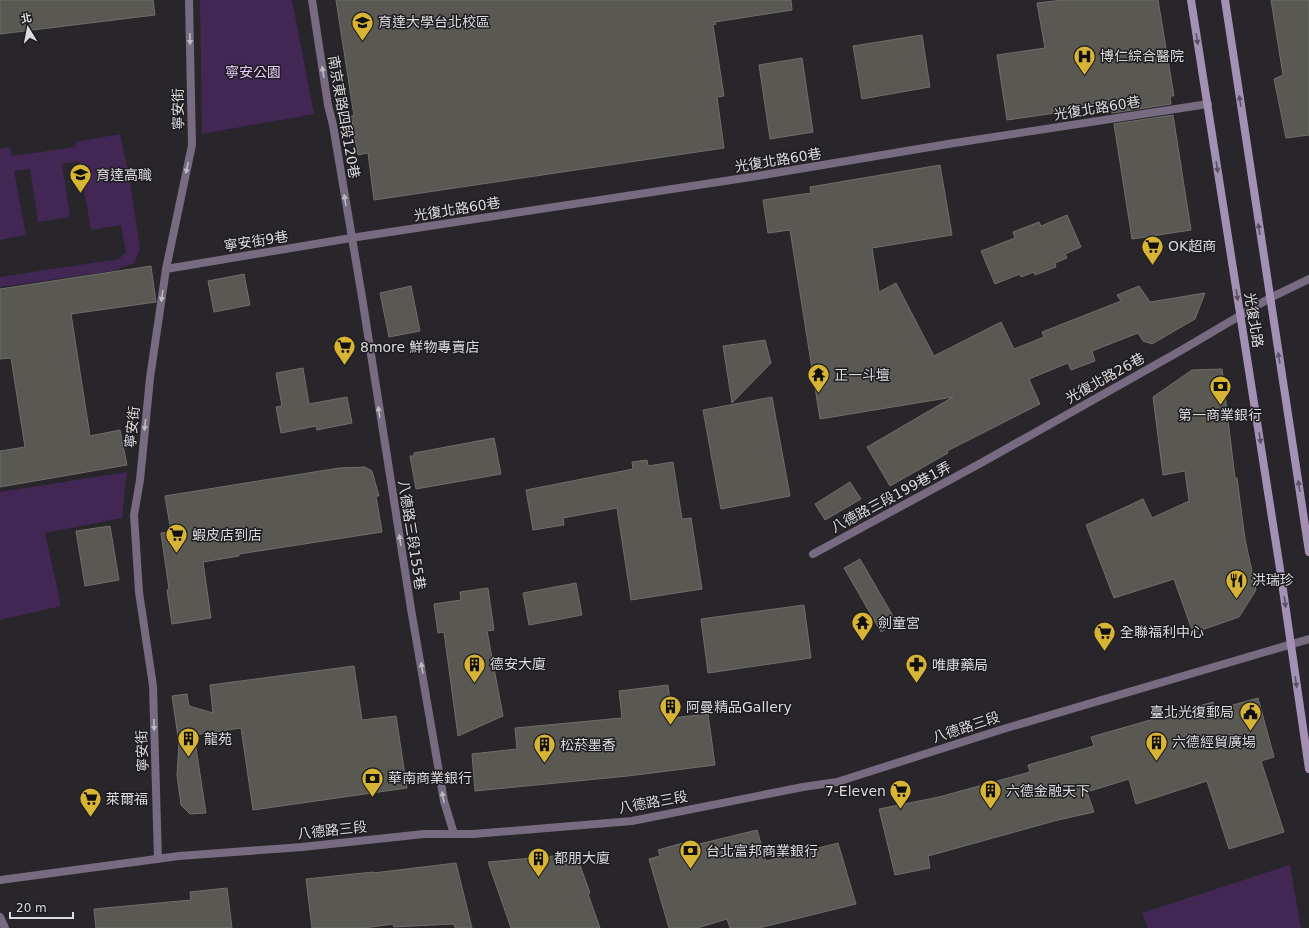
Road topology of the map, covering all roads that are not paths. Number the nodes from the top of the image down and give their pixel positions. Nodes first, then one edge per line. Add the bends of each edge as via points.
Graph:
1 (189, 0) edge
2 (312, 0) edge
3 (1191, 0) edge
4 (1225, 0) edge
5 (1208, 104) junction
6 (351, 238) junction
7 (166, 269) junction
8 (1309, 279) edge
9 (1270, 298) junction
10 (1241, 315) junction
11 (981, 463) joint
12 (1309, 552) edge
13 (813, 554) dead end
14 (1309, 639) edge
15 (1291, 644) junction
16 (1309, 769) edge
17 (454, 834) junction
18 (158, 859) junction
19 (0, 880) edge
20 (0, 917) edge
21 (5, 928) edge

1 -> 7 street, 寧安街 via 192,145
6 -> 2 street, 南京東路四段120巷
3 -> 5 main road, 光復北路
9 -> 4 main road, 光復北路
5 - 6 street, 光復北路60巷
5 -> 10 main road, 光復北路
6 - 7 street, 寧安街9巷
17 -> 6 street, 八德路三段155巷 via 444,801
7 -> 18 street, 寧安街 via 134,515 139,592 153,686
8 - 9 street, 光復北路26巷
9 - 10 street, 光復北路26巷
12 -> 9 main road, 光復北路
10 - 11 street, 光復北路26巷
10 -> 15 main road, 光復北路
11 - 13 street, 八德路三段199巷1弄
14 - 15 street, 八德路三段
15 -> 16 main road, 光復北路
15 - 17 street, 八德路三段 via 1000,730 837,782 632,821
17 - 18 street, 八德路三段 via 424,834
18 - 19 street, 八德路三段
20 - 21 street

